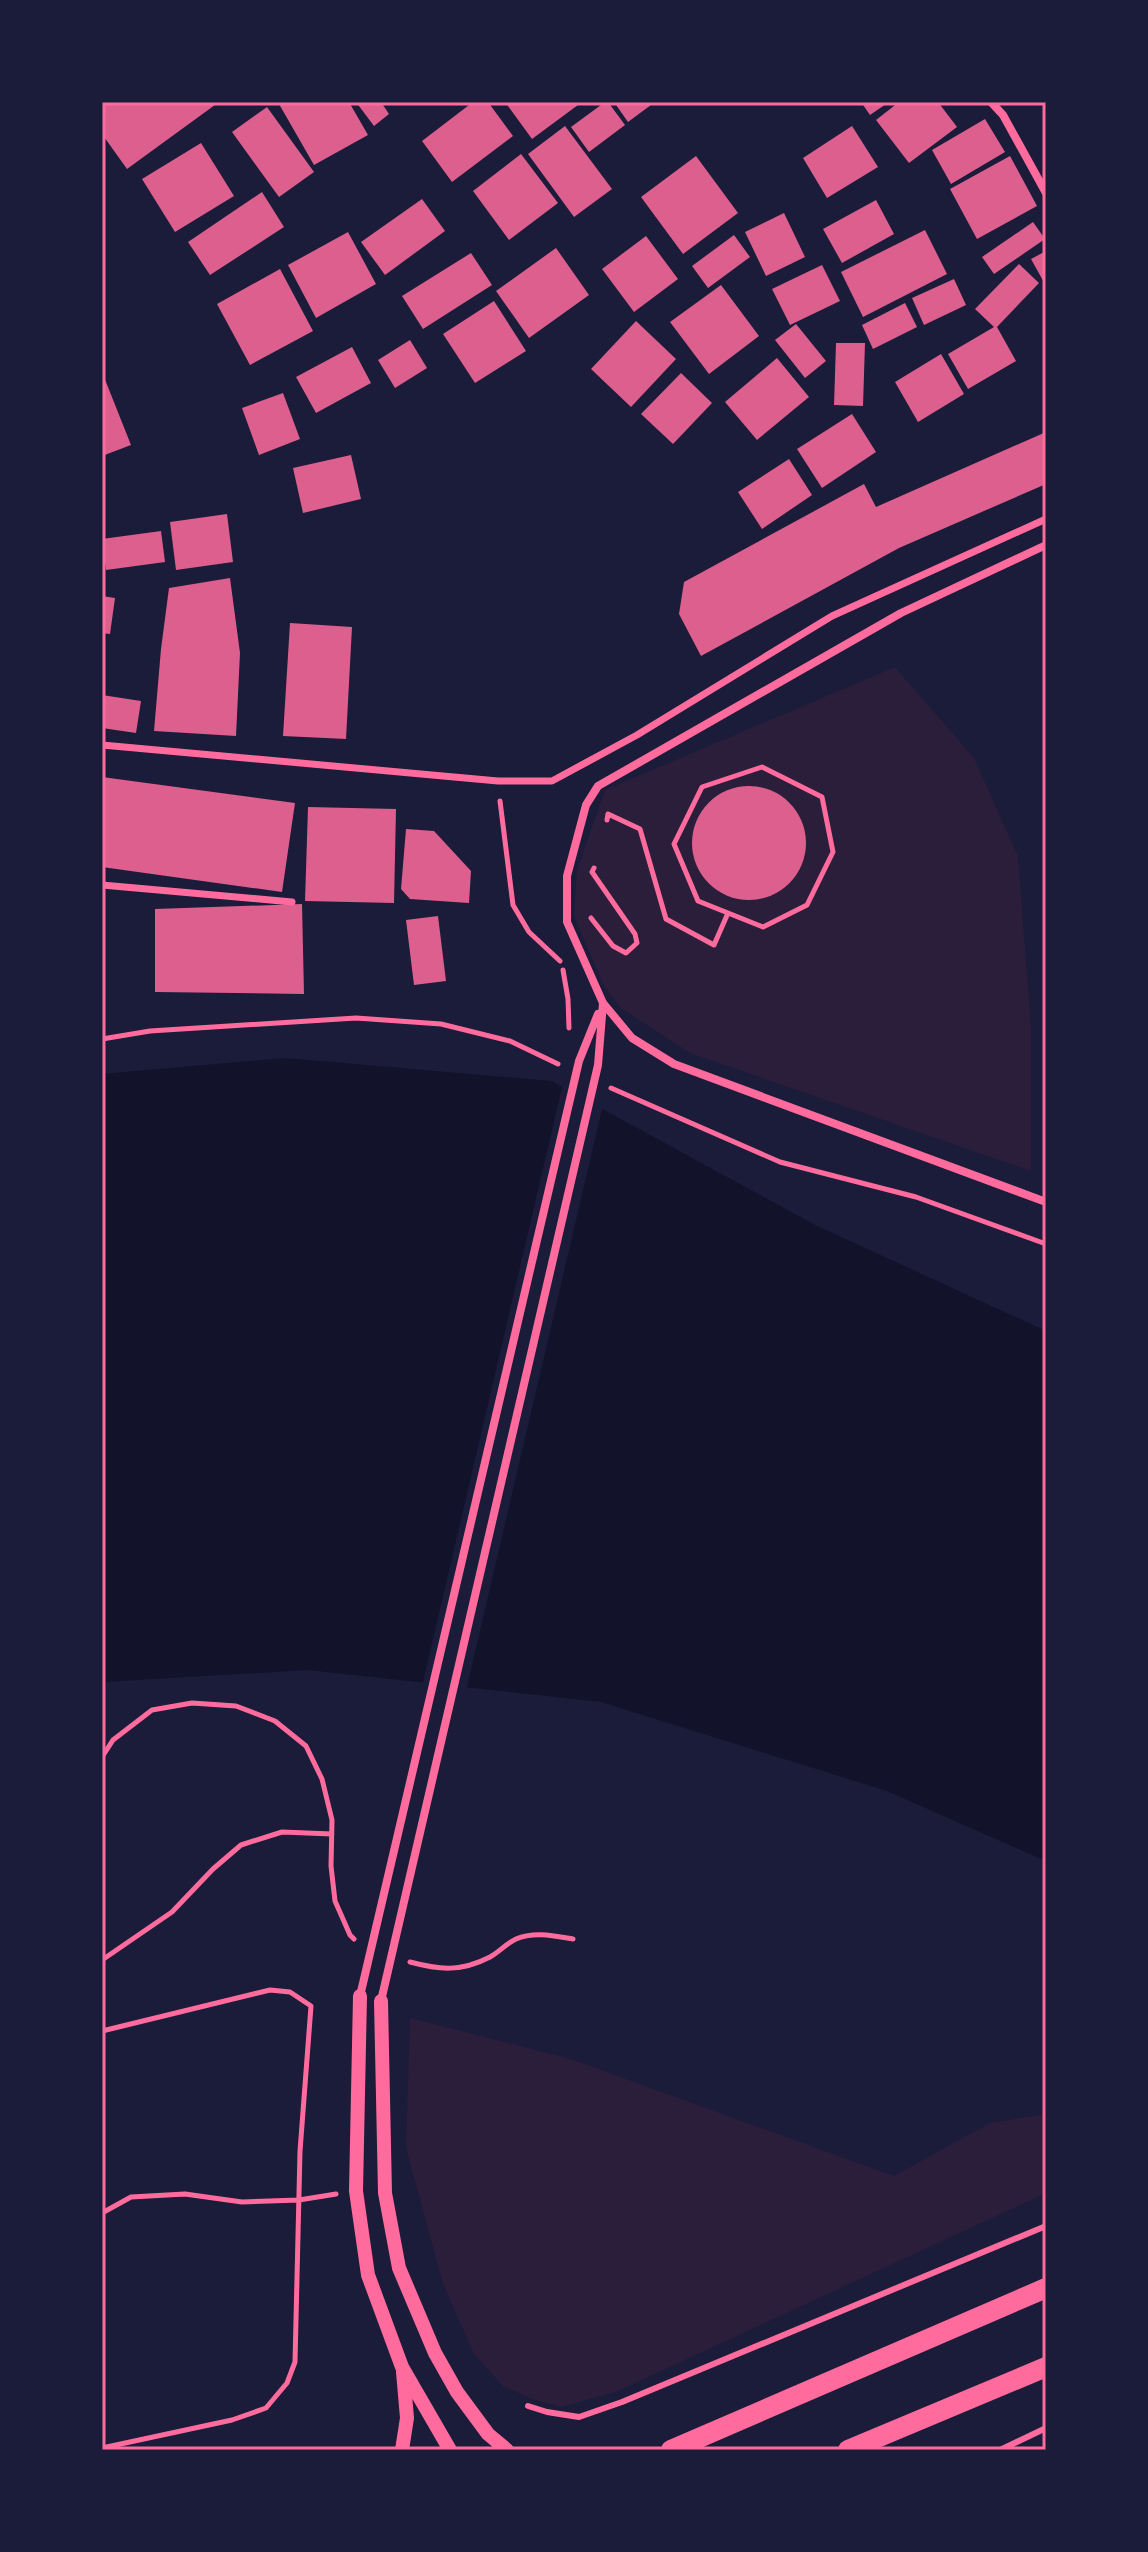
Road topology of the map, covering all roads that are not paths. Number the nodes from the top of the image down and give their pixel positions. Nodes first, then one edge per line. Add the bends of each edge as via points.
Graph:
1 (991, 102) edge
2 (1046, 193) edge
3 (1046, 519) edge
4 (1046, 545) edge
5 (102, 745) edge
6 (102, 885) edge
7 (292, 902) dead end
8 (603, 1003) junction
9 (1046, 1202) edge
10 (360, 1996) joint
11 (381, 2001) joint
12 (1046, 2226) edge
13 (1046, 2288) edge
14 (402, 2367) junction
15 (1046, 2367) edge
16 (528, 2406) dead end
17 (1046, 2428) edge
18 (897, 2429) junction
19 (402, 2450) edge
20 (450, 2450) edge
21 (507, 2450) edge
22 (671, 2450) edge
23 (848, 2450) edge
24 (874, 2450) edge
25 (1000, 2450) edge

1 - 2 street
3 - 5 street via 832,616 552,781 498,781
4 - 8 street via 901,613 598,786 586,805 567,876 567,922
6 - 7 street
8 - 9 street via 632,1038 674,1064
8 - 10 street via 579,1061
8 - 11 street via 598,1065
10 - 14 street via 356,2191 368,2275
11 - 21 street via 385,2193 399,2268 457,2392
12 - 16 lane via 579,2417
13 - 22 main road
14 - 19 street via 407,2418
14 - 20 street
15 - 18 main road
17 - 25 lane
18 - 23 main road
18 - 24 main road

